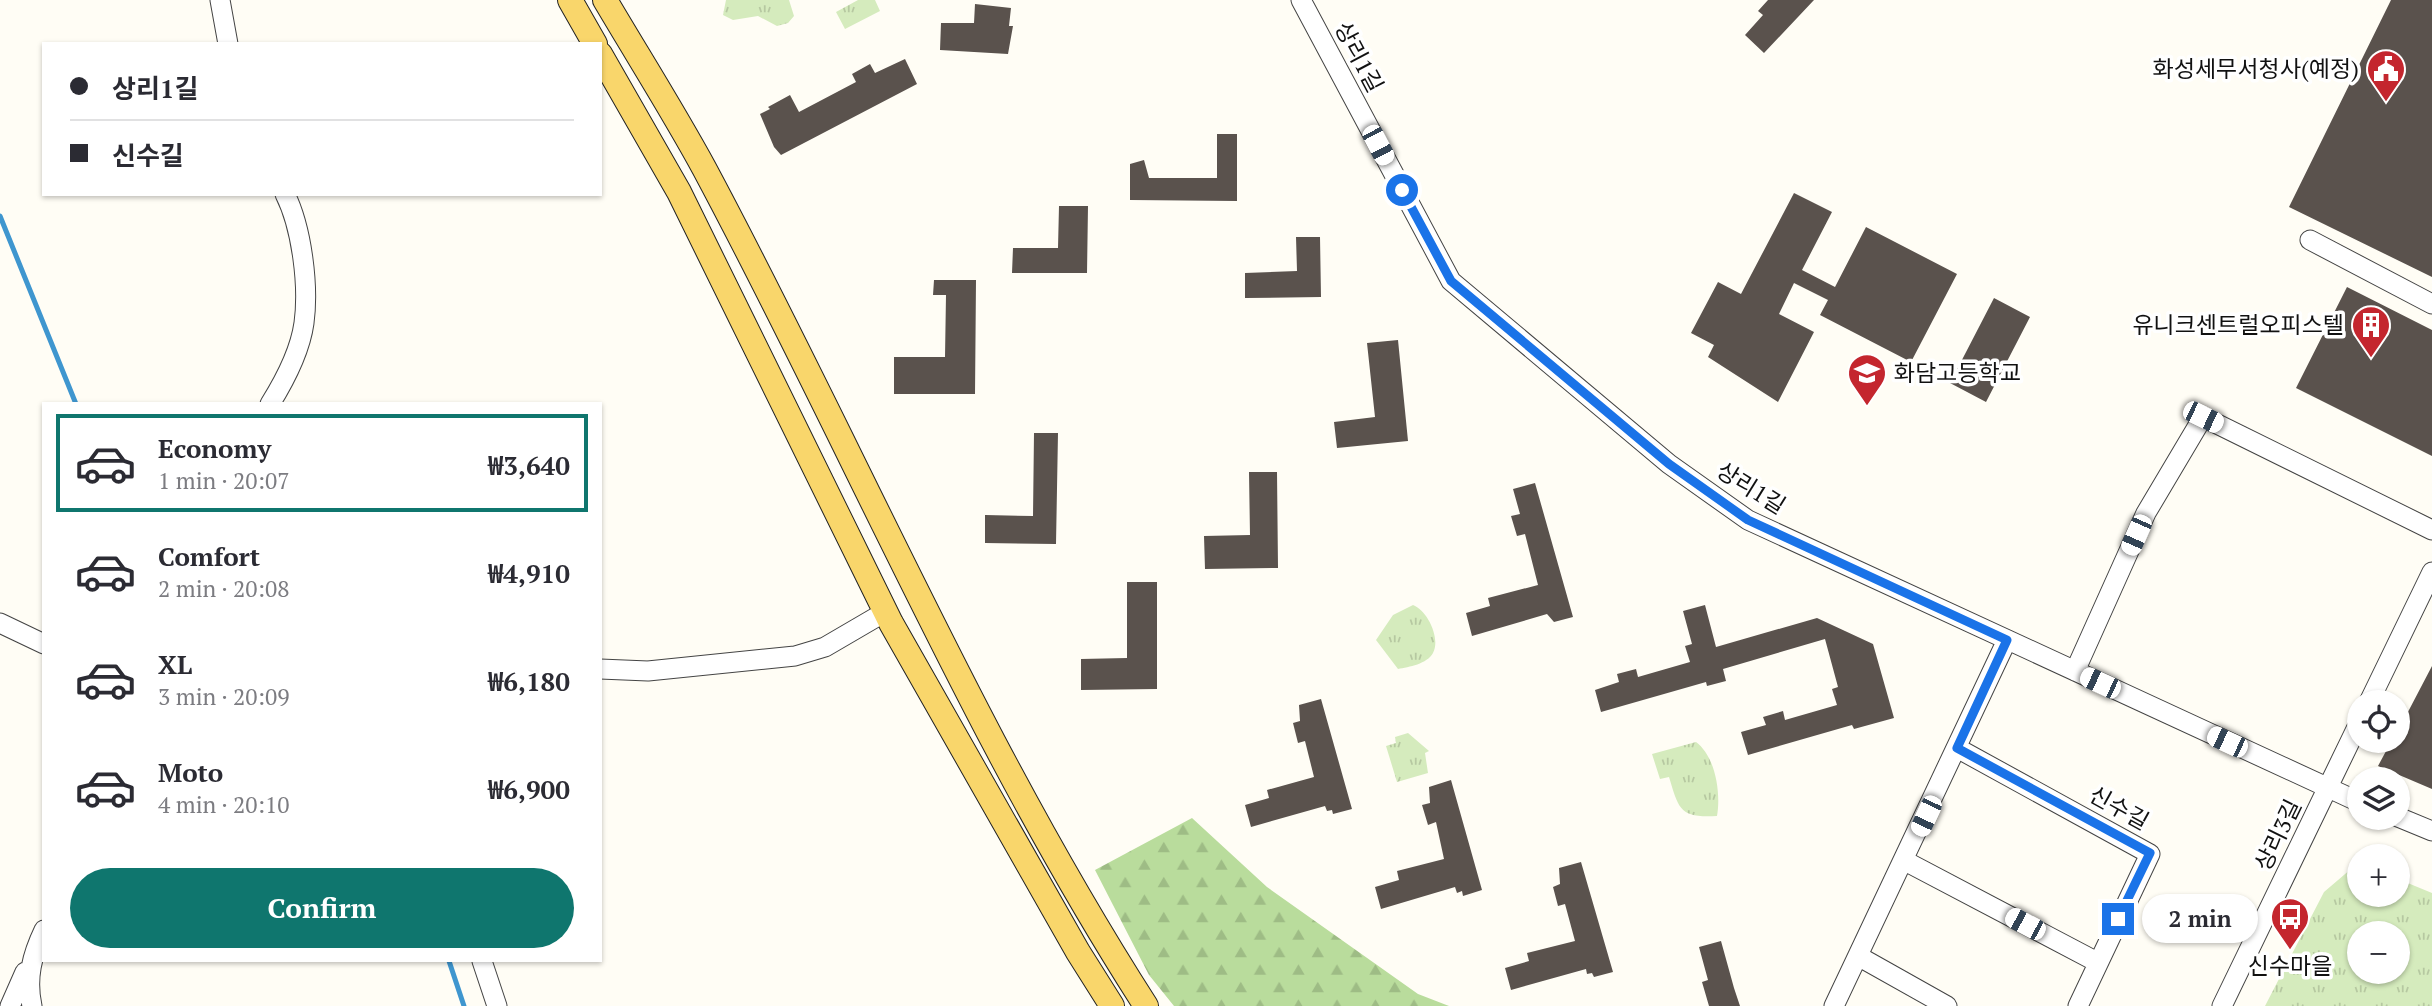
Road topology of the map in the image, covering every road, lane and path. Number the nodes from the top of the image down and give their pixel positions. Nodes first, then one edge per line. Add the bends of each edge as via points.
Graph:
1 (220, 0) edge
2 (569, 0) edge
3 (605, 0) edge
4 (1301, 0) edge
5 (228, 42) edge
6 (593, 42) edge
7 (602, 57) edge
8 (286, 196) edge
9 (2310, 240) dead end
10 (2432, 304) edge
11 (271, 402) edge
12 (2432, 530) edge
13 (2432, 572) edge
14 (885, 612) junction
15 (0, 623) edge
16 (2007, 640) junction
17 (42, 643) edge
18 (602, 669) edge
19 (2074, 671) junction
20 (2375, 690) edge
21 (1957, 748) junction
22 (2347, 749) edge
23 (2328, 789) junction
24 (2347, 797) edge
25 (2410, 822) edge
26 (2432, 831) edge
27 (1905, 861) junction
28 (42, 934) edge
29 (32, 956) junction
30 (1858, 956) junction
31 (482, 962) edge
32 (2097, 962) junction
33 (10, 1006) edge
34 (32, 1006) edge
35 (497, 1006) edge
36 (1112, 1006) edge
37 (1146, 1006) edge
38 (1834, 1006) edge
39 (1947, 1006) edge
40 (2078, 1006) edge
41 (2222, 1006) edge

1 - 5 street
2 - 6 main road
3 - 37 main road via 703,167 926,612 1103,939
4 - 16 street, 상리1길 via 1451,281 1669,464 1748,520
7 - 14 main road via 679,192
8 - 11 street via 304,261 304,324 287,377
9 - 10 street
12 - 19 street via 2203,417 2146,513
13 - 20 street
14 - 18 street via 825,647 795,656 648,671
14 - 36 main road
15 - 17 street
16 - 19 street, 상리1길
16 - 21 street
19 - 23 street, 상리1길
21 - 27 street
21 - 32 street, 신수길 via 2150,853
22 - 23 street, 상리3길
23 - 24 street, 상리1길
23 - 41 street, 상리3길
25 - 26 street
27 - 30 street
27 - 32 street
28 - 29 street
29 - 33 street
29 - 34 street via 28,989
30 - 38 street
30 - 39 street
31 - 35 street
32 - 40 street, 신수길

